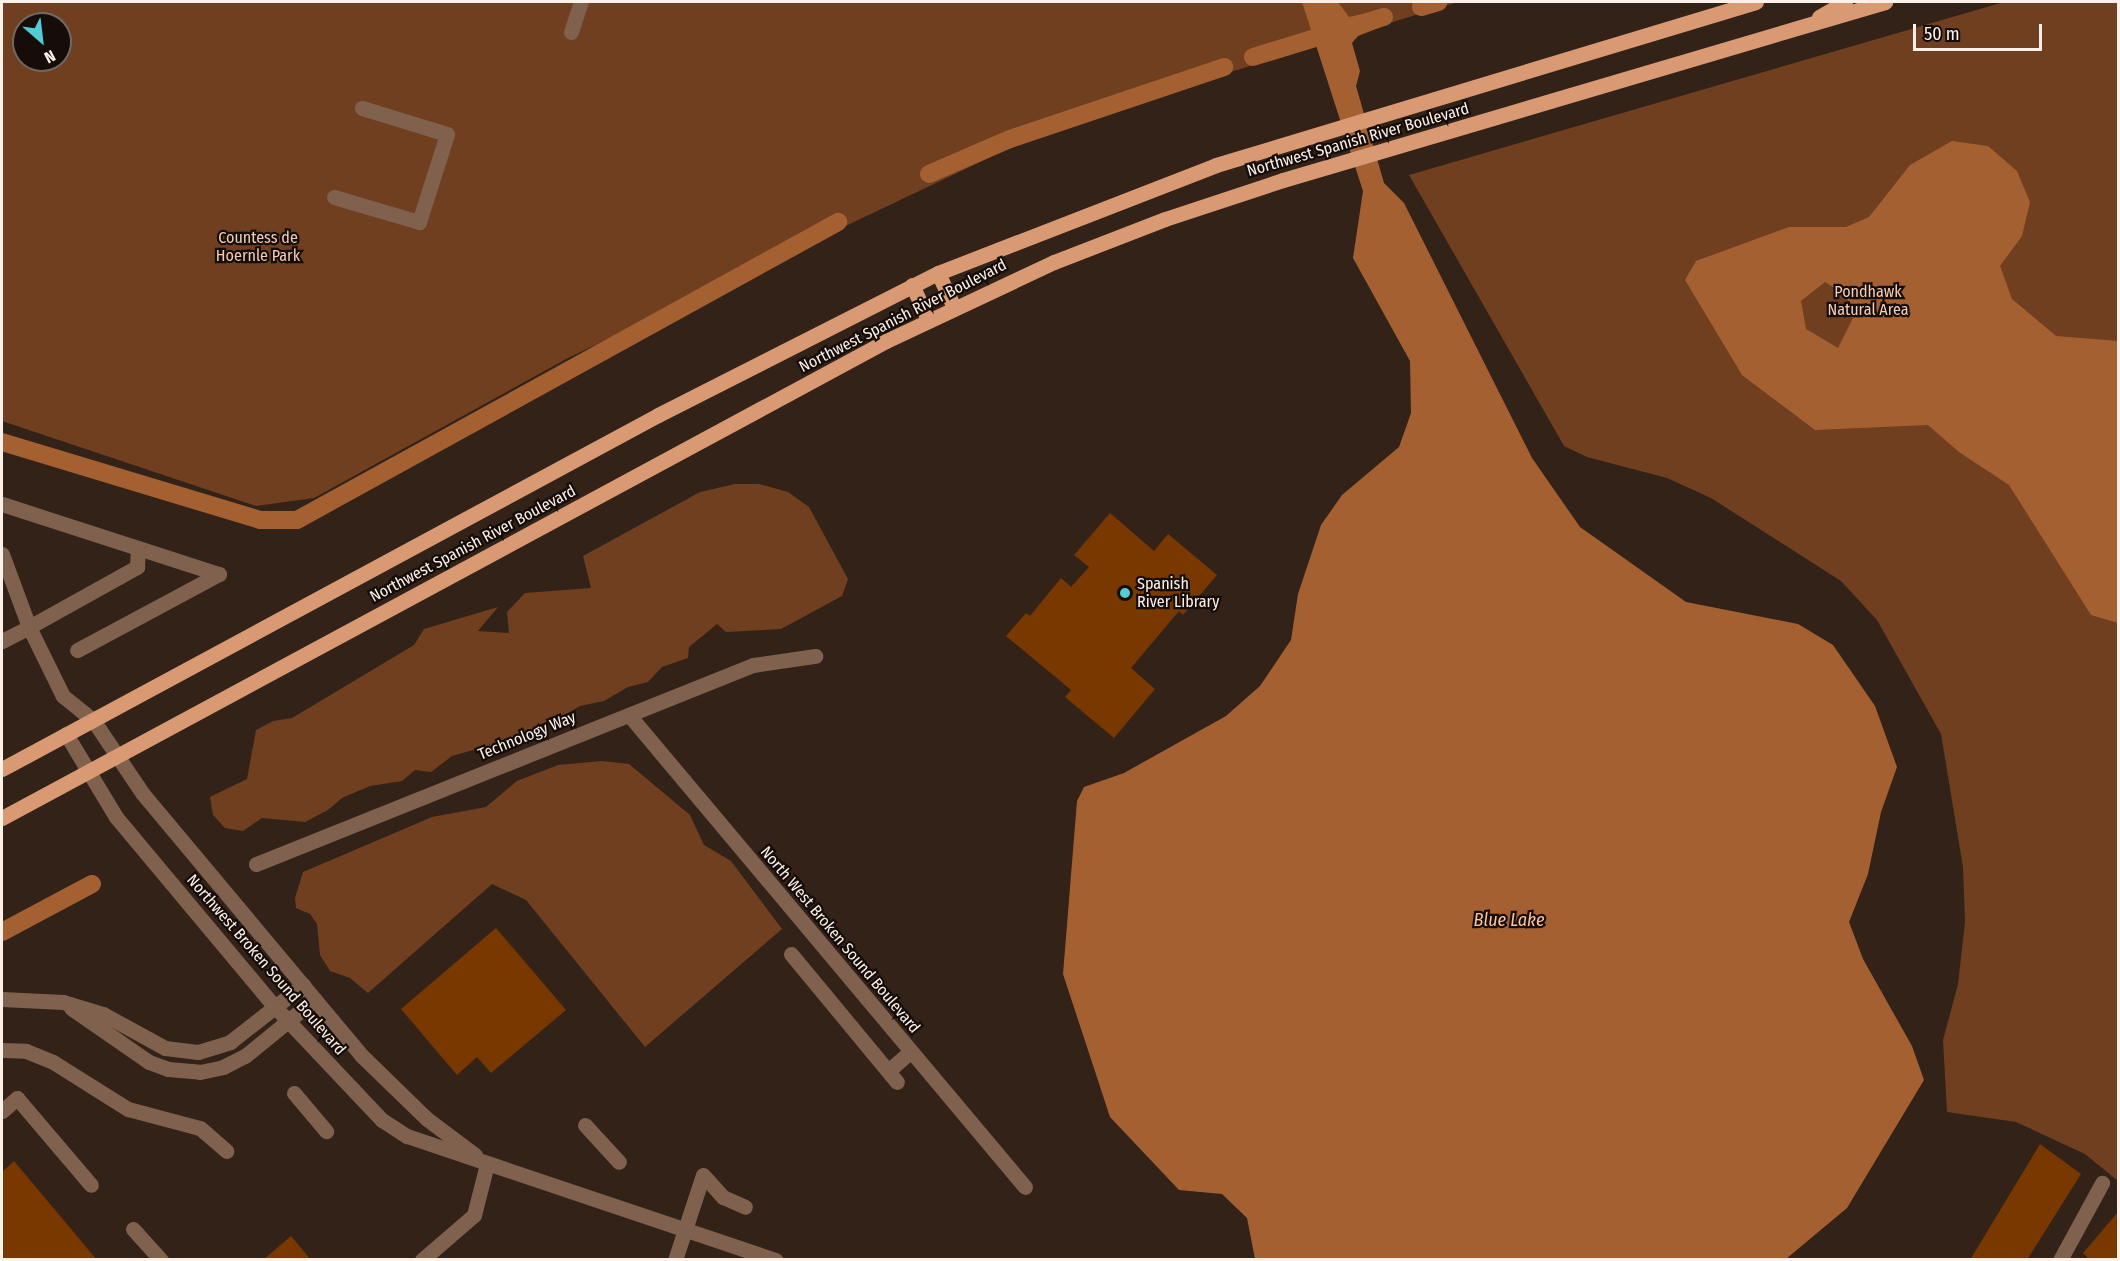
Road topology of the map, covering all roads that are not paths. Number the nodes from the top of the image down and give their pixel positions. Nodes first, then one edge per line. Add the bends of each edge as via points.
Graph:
1 (581, 2) edge
2 (1756, 2) edge
3 (1845, 2) edge
4 (1885, 2) edge
5 (1799, 30) junction
6 (572, 32) dead end
7 (362, 108) dead end
8 (334, 197) dead end
9 (938, 273) junction
10 (912, 285) junction
11 (954, 307) junction
12 (928, 320) junction
13 (2, 504) edge
14 (138, 548) junction
15 (2, 554) edge
16 (29, 627) junction
17 (2, 641) edge
18 (77, 650) dead end
19 (815, 656) dead end
20 (629, 715) junction
21 (93, 720) junction
22 (66, 734) junction
23 (116, 756) junction
24 (2, 769) edge
25 (87, 772) junction
26 (2, 818) edge
27 (256, 864) dead end
28 (791, 954) dead end
29 (303, 985) junction
30 (2, 999) edge
31 (315, 999) junction
32 (63, 1002) junction
33 (275, 1007) junction
34 (288, 1021) junction
35 (2, 1050) edge
36 (911, 1051) junction
37 (294, 1093) dead end
38 (2, 1111) edge
39 (585, 1125) dead end
40 (326, 1131) dead end
41 (226, 1151) dead end
42 (619, 1162) dead end
43 (487, 1164) junction
44 (2102, 1183) dead end
45 (91, 1185) dead end
46 (1025, 1187) dead end
47 (745, 1207) dead end
48 (134, 1229) dead end
49 (686, 1229) junction
50 (161, 1260) edge
51 (422, 1260) edge
52 (675, 1260) edge
53 (776, 1260) edge
54 (2060, 1260) edge

1 - 6 street
2 - 9 main road, Northwest Spanish River Boulevard via 1320,132 1161,184
3 - 5 main road
4 - 5 main road, Northwest Spanish River Boulevard
5 - 11 main road, Northwest Spanish River Boulevard via 1329,167 1115,237
7 - 8 street via 447,134 419,222
9 - 10 main road, Northwest Spanish River Boulevard
9 - 11 main road
10 - 12 main road
10 - 21 main road, Northwest Spanish River Boulevard via 658,415
11 - 12 main road, Northwest Spanish River Boulevard
12 - 23 main road, Northwest Spanish River Boulevard
13 - 14 street
14 - 16 street via 137,567
14 - 18 street via 219,574
15 - 16 street, Northwest Broken Sound Boulevard
16 - 17 street
16 - 21 street, Northwest Broken Sound Boulevard via 63,696
19 - 20 street, Technology Way via 753,665
20 - 27 street, Technology Way
20 - 36 street, North West Broken Sound Boulevard
21 - 22 main road, Northwest Spanish River Boulevard
21 - 23 street, Northwest Broken Sound Boulevard
22 - 24 main road, Northwest Spanish River Boulevard
22 - 25 street, Northwest Broken Sound Boulevard
23 - 25 main road, Northwest Spanish River Boulevard
23 - 29 street, Northwest Broken Sound Boulevard via 143,794
25 - 26 main road, Northwest Spanish River Boulevard
25 - 33 street, Northwest Broken Sound Boulevard via 116,817
28 - 36 street via 893,1076
29 - 31 street, Northwest Broken Sound Boulevard
29 - 33 street
30 - 32 street
31 - 34 street
31 - 43 street, Northwest Broken Sound Boulevard via 361,1055 411,1105
32 - 33 street via 103,1014 165,1048 186,1053 230,1042
32 - 34 street via 149,1062 189,1072 212,1071 234,1062
33 - 34 street, Northwest Broken Sound Boulevard
34 - 43 street, Northwest Broken Sound Boulevard via 362,1102 393,1128
35 - 41 street via 36,1054 128,1109 200,1128
36 - 46 street, North West Broken Sound Boulevard
37 - 40 street
38 - 45 street via 17,1098
39 - 42 street
43 - 49 street, Northwest Broken Sound Boulevard
43 - 51 street via 474,1215
44 - 54 street
47 - 49 street via 723,1197 703,1175
48 - 50 street
49 - 52 street
49 - 53 street, Northwest Broken Sound Boulevard

